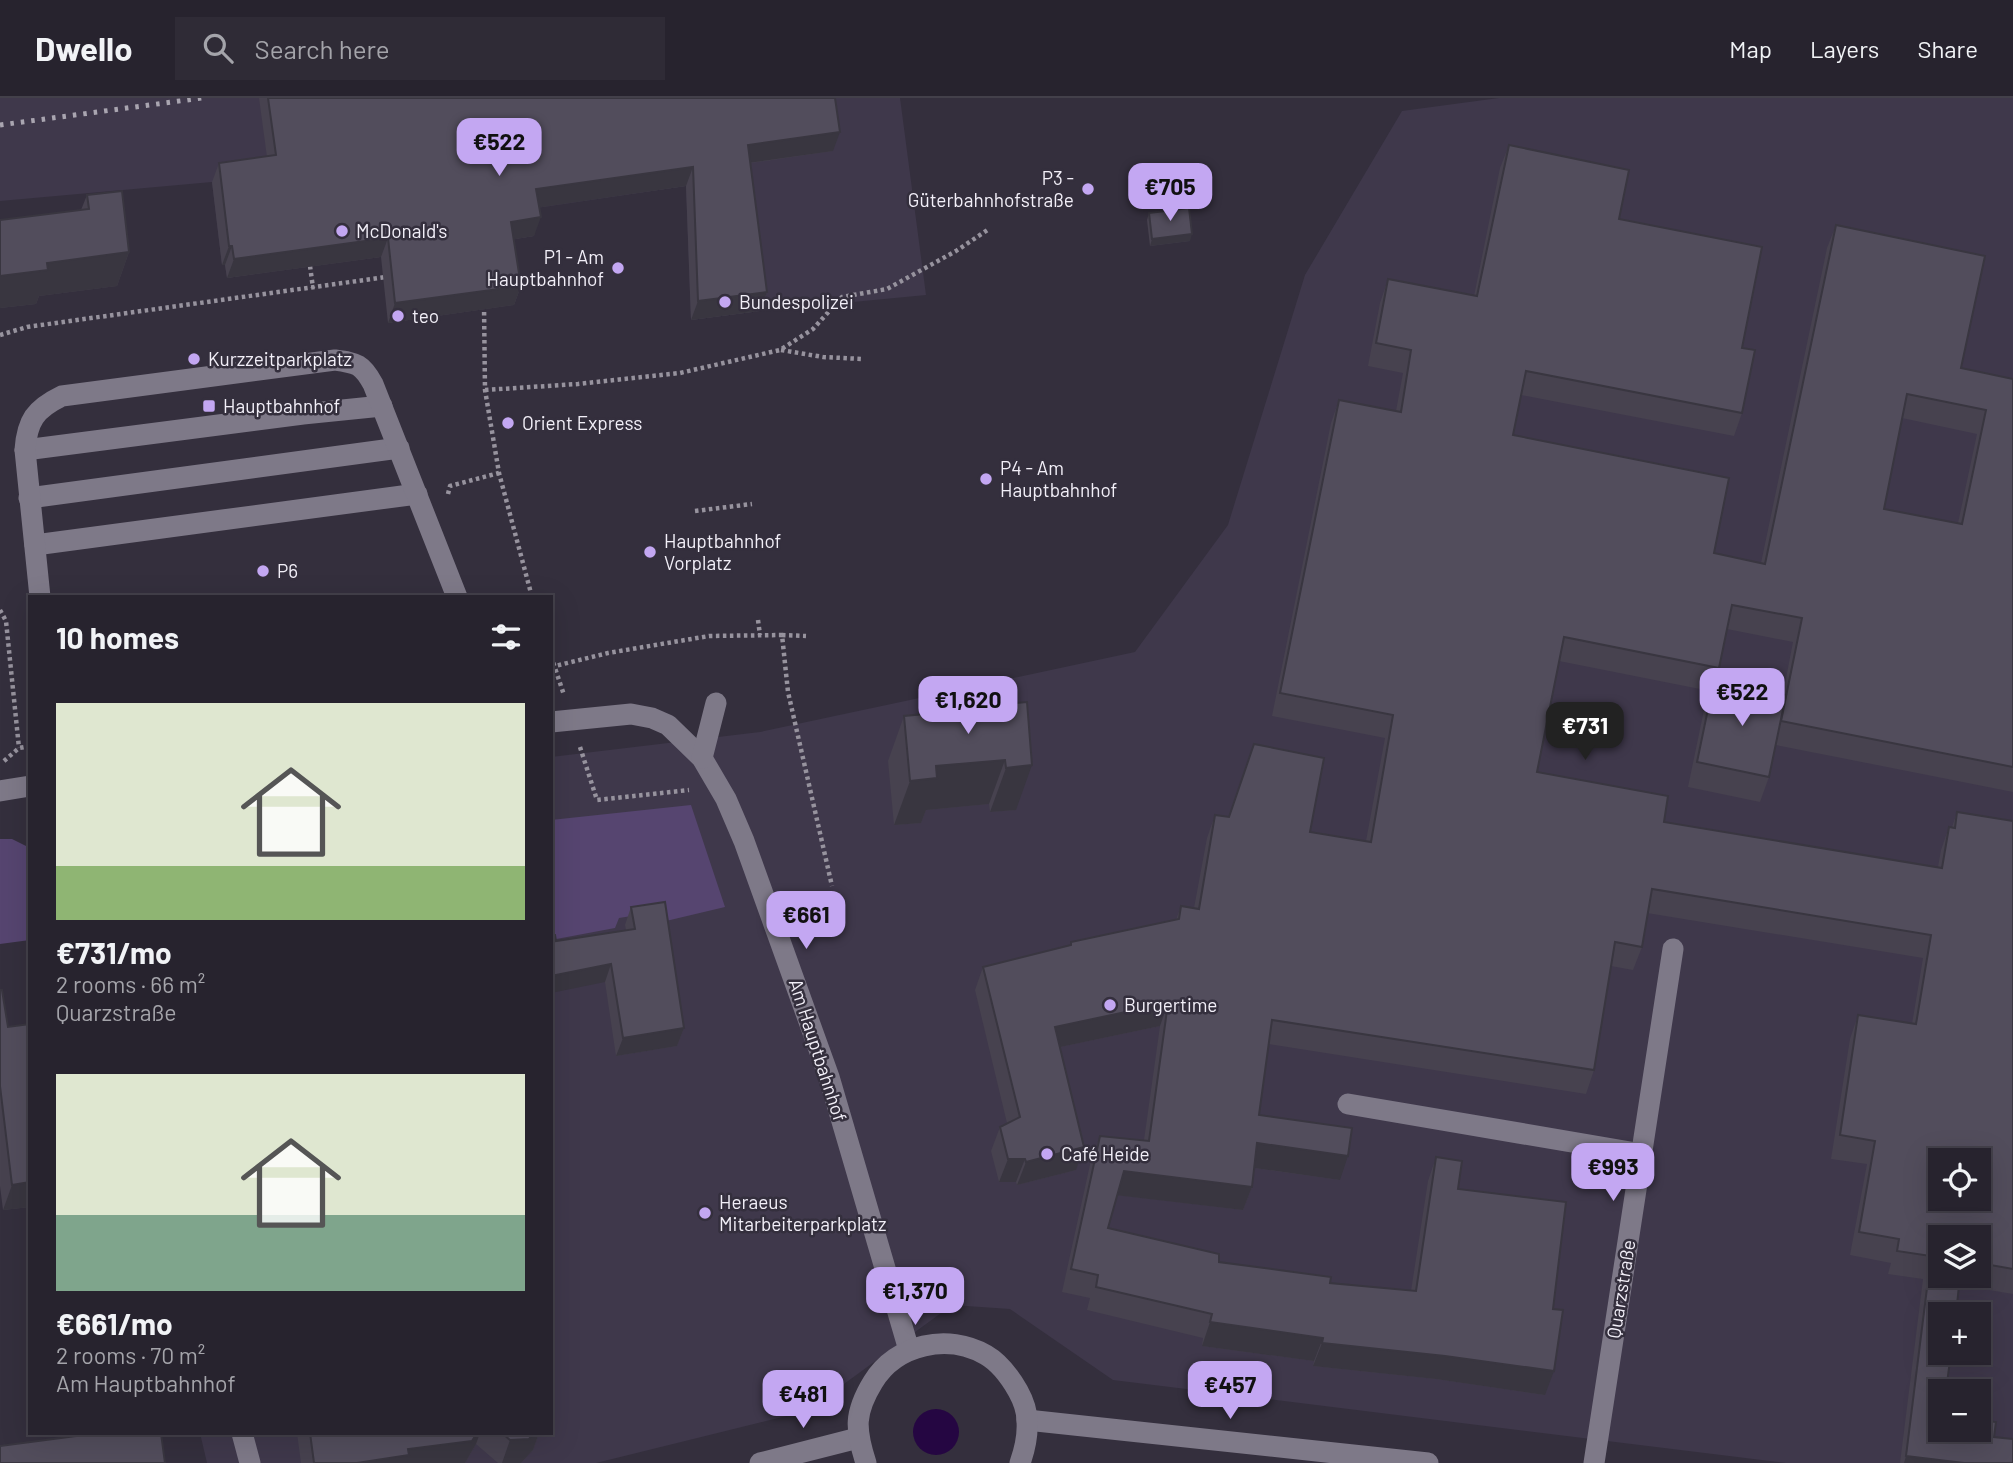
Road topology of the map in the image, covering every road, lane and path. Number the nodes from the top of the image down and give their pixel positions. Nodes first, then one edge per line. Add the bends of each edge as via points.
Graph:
1 (989, 229) dead end
2 (310, 266) edge
3 (392, 276) edge
4 (313, 288) junction
5 (484, 301) edge
6 (0, 335) edge
7 (780, 350) junction
8 (862, 359) dead end
9 (485, 390) junction
10 (382, 406) junction
11 (399, 448) junction
12 (25, 450) junction
13 (499, 473) junction
14 (417, 494) junction
15 (29, 498) junction
16 (447, 498) dead end
17 (752, 504) dead end
18 (695, 511) dead end
19 (35, 545) junction
20 (40, 595) edge
21 (456, 595) edge
22 (531, 595) edge
23 (0, 610) edge
24 (758, 620) dead end
25 (760, 635) junction
26 (782, 635) junction
27 (806, 636) dead end
28 (553, 667) edge
29 (716, 704) dead end
30 (562, 721) edge
31 (28, 746) edge
32 (19, 748) junction
33 (702, 758) junction
34 (0, 764) edge
35 (28, 786) edge
36 (691, 789) dead end
37 (0, 791) edge
38 (832, 886) dead end
39 (1673, 948) dead end
40 (1348, 1104) dead end
41 (1642, 1154) junction
42 (909, 1350) junction
43 (1027, 1420) junction
44 (243, 1435) edge
45 (858, 1438) junction
46 (250, 1463) edge
47 (760, 1463) edge
48 (866, 1463) edge
49 (1020, 1463) edge
50 (1428, 1463) edge
51 (1594, 1463) edge

1 - 7 path via 887,289 842,297 813,329
2 - 4 path
3 - 4 path
4 - 6 path via 27,327
5 - 9 path
7 - 8 path
7 - 9 path via 680,373
9 - 13 path
10 - 11 street
10 - 12 street
10 - 12 street via 365,369 335,360 62,396 34,416 26,431
11 - 14 street
11 - 15 street
12 - 15 street
13 - 16 path via 450,486
13 - 22 path
14 - 19 street
14 - 21 street
15 - 19 street
17 - 18 path
19 - 20 street
23 - 32 path via 6,621
24 - 25 path
25 - 26 path
25 - 28 path via 709,636
26 - 27 path
26 - 38 path via 788,692
28 - 30 path
29 - 33 street
30 - 33 street, Am Hauptbahnhof via 631,715 652,718 668,725
30 - 36 path via 597,800
31 - 32 path
32 - 34 path
33 - 42 street, Am Hauptbahnhof via 744,841 829,1077
35 - 37 street
39 - 41 street, Quarzstraße
40 - 41 street
41 - 51 street, Quarzstraße
42 - 43 street via 959,1345 987,1355 1010,1376
42 - 45 street via 880,1370 862,1400
43 - 49 street
43 - 50 street
44 - 46 street
45 - 47 street
45 - 48 street

